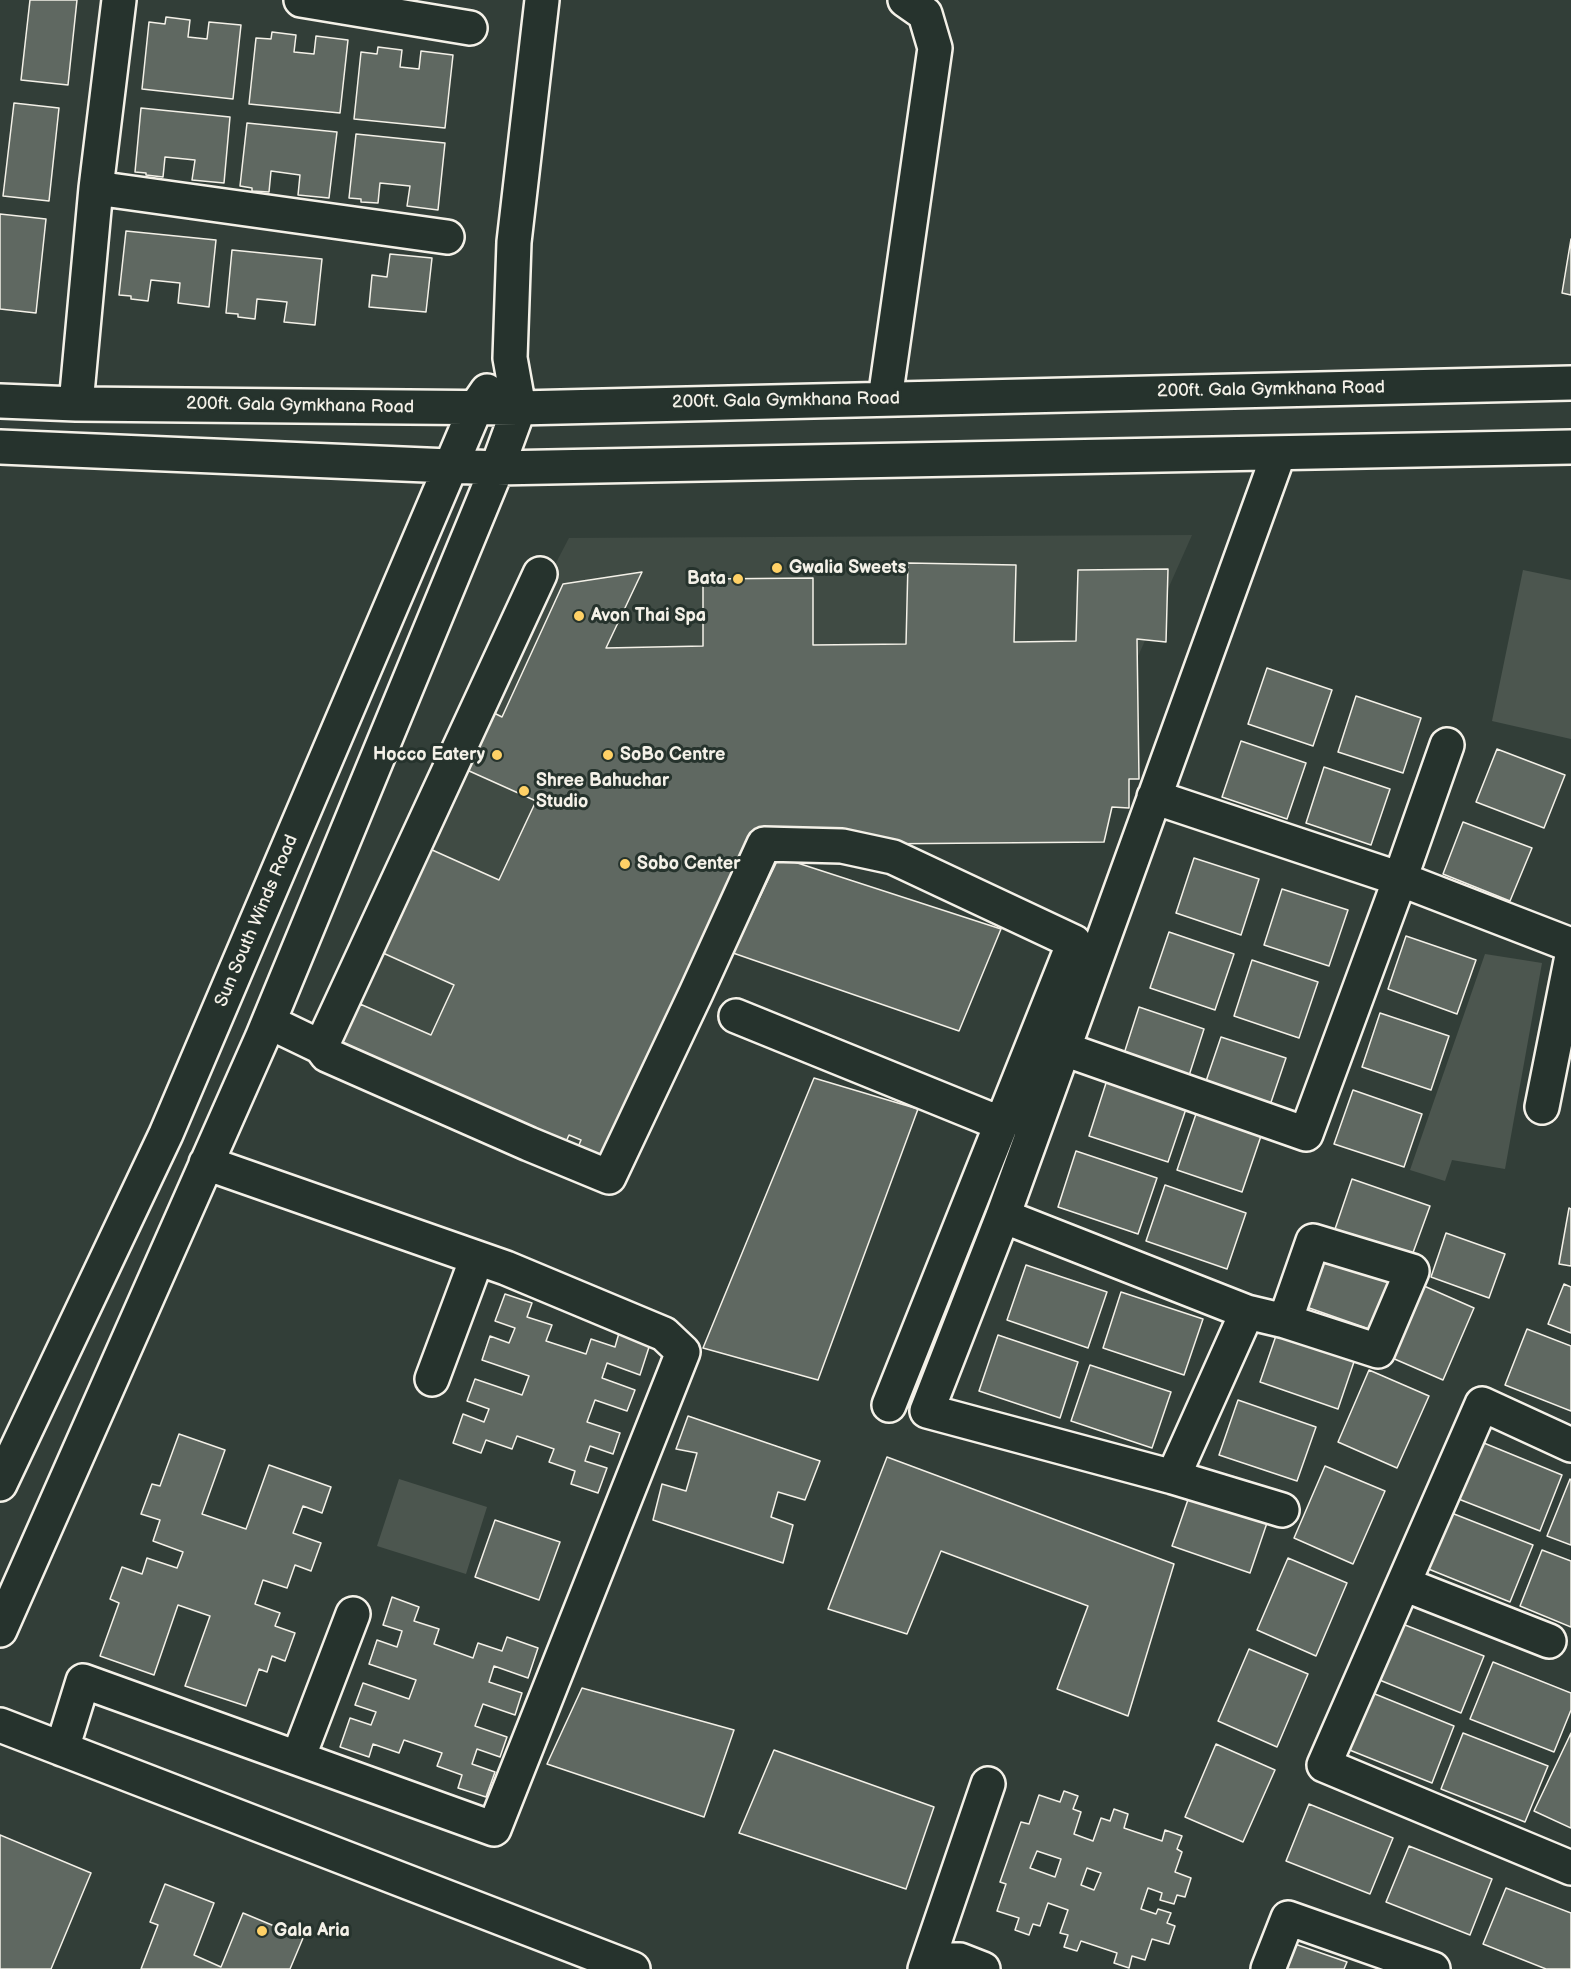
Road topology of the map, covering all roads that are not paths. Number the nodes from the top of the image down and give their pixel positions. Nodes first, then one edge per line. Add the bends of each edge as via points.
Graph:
1 (119, 0) edge
2 (301, 0) edge
3 (542, 0) edge
4 (905, 0) edge
5 (470, 28) dead end
6 (96, 189) junction
7 (447, 237) dead end
8 (510, 358) junction
9 (1571, 383) edge
10 (885, 399) junction
11 (0, 401) edge
12 (76, 404) junction
13 (476, 407) junction
14 (519, 408) junction
15 (0, 447) edge
16 (1571, 447) edge
17 (1279, 453) junction
18 (451, 466) junction
19 (496, 468) junction
20 (540, 574) dead end
21 (1447, 745) dead end
22 (1154, 797) junction
23 (1400, 879) junction
24 (1571, 945) edge
25 (1571, 960) edge
26 (736, 1016) dead end
27 (269, 1022) junction
28 (321, 1047) junction
29 (1064, 1049) junction
30 (1542, 1107) dead end
31 (1002, 1124) junction
32 (206, 1163) junction
33 (1003, 1216) junction
34 (477, 1258) junction
35 (1247, 1312) junction
36 (1285, 1321) dead end
37 (432, 1378) dead end
38 (889, 1405) dead end
39 (1571, 1445) edge
40 (1173, 1477) junction
41 (0, 1484) edge
42 (1282, 1510) dead end
43 (1404, 1584) junction
44 (353, 1614) dead end
45 (0, 1630) edge
46 (1549, 1641) dead end
47 (0, 1725) edge
48 (62, 1749) junction
49 (298, 1758) junction
50 (988, 1784) dead end
51 (1571, 1868) edge
52 (627, 1968) edge
53 (925, 1969) edge
54 (940, 1969) edge
55 (983, 1969) edge
56 (1268, 1969) edge
57 (1433, 1969) edge

1 - 6 street
2 - 5 street
3 - 8 street via 514,242
4 - 10 street via 925,14 935,48
6 - 7 street
6 - 12 street
8 - 13 street, Sun South Winds Road
8 - 14 street
9 - 10 street, 200ft. Gala Gymkhana Road
10 - 14 street, 200ft. Gala Gymkhana Road
11 - 12 street, 200ft. Gala Gymkhana Road
12 - 13 street, 200ft. Gala Gymkhana Road
13 - 14 street, 200ft. Gala Gymkhana Road
13 - 18 street, Sun South Winds Road
14 - 19 street
15 - 18 street
16 - 17 street
17 - 19 street
17 - 22 street
18 - 19 street
18 - 41 street, Sun South Winds Road via 166,1134
19 - 27 street
20 - 28 street
21 - 23 street
22 - 23 street
22 - 29 street
23 - 24 street
23 - 29 street via 1306,1134
25 - 30 street
26 - 31 street
27 - 28 street
27 - 32 street
28 - 31 street via 327,1055 609,1177 764,844 842,846 894,857 1074,942
29 - 33 street
31 - 38 street
32 - 34 street
32 - 45 street
33 - 35 street
33 - 40 street via 927,1412
34 - 37 street
34 - 49 street via 664,1334 682,1352 494,1829
35 - 36 street
35 - 40 street
39 - 43 street via 1482,1404
40 - 42 street
43 - 46 street
43 - 51 street via 1324,1766
44 - 49 street
47 - 48 street
48 - 49 street via 83,1681
48 - 52 street
50 - 53 street
54 - 55 street via 947,1960 960,1960
56 - 57 street via 1288,1918

